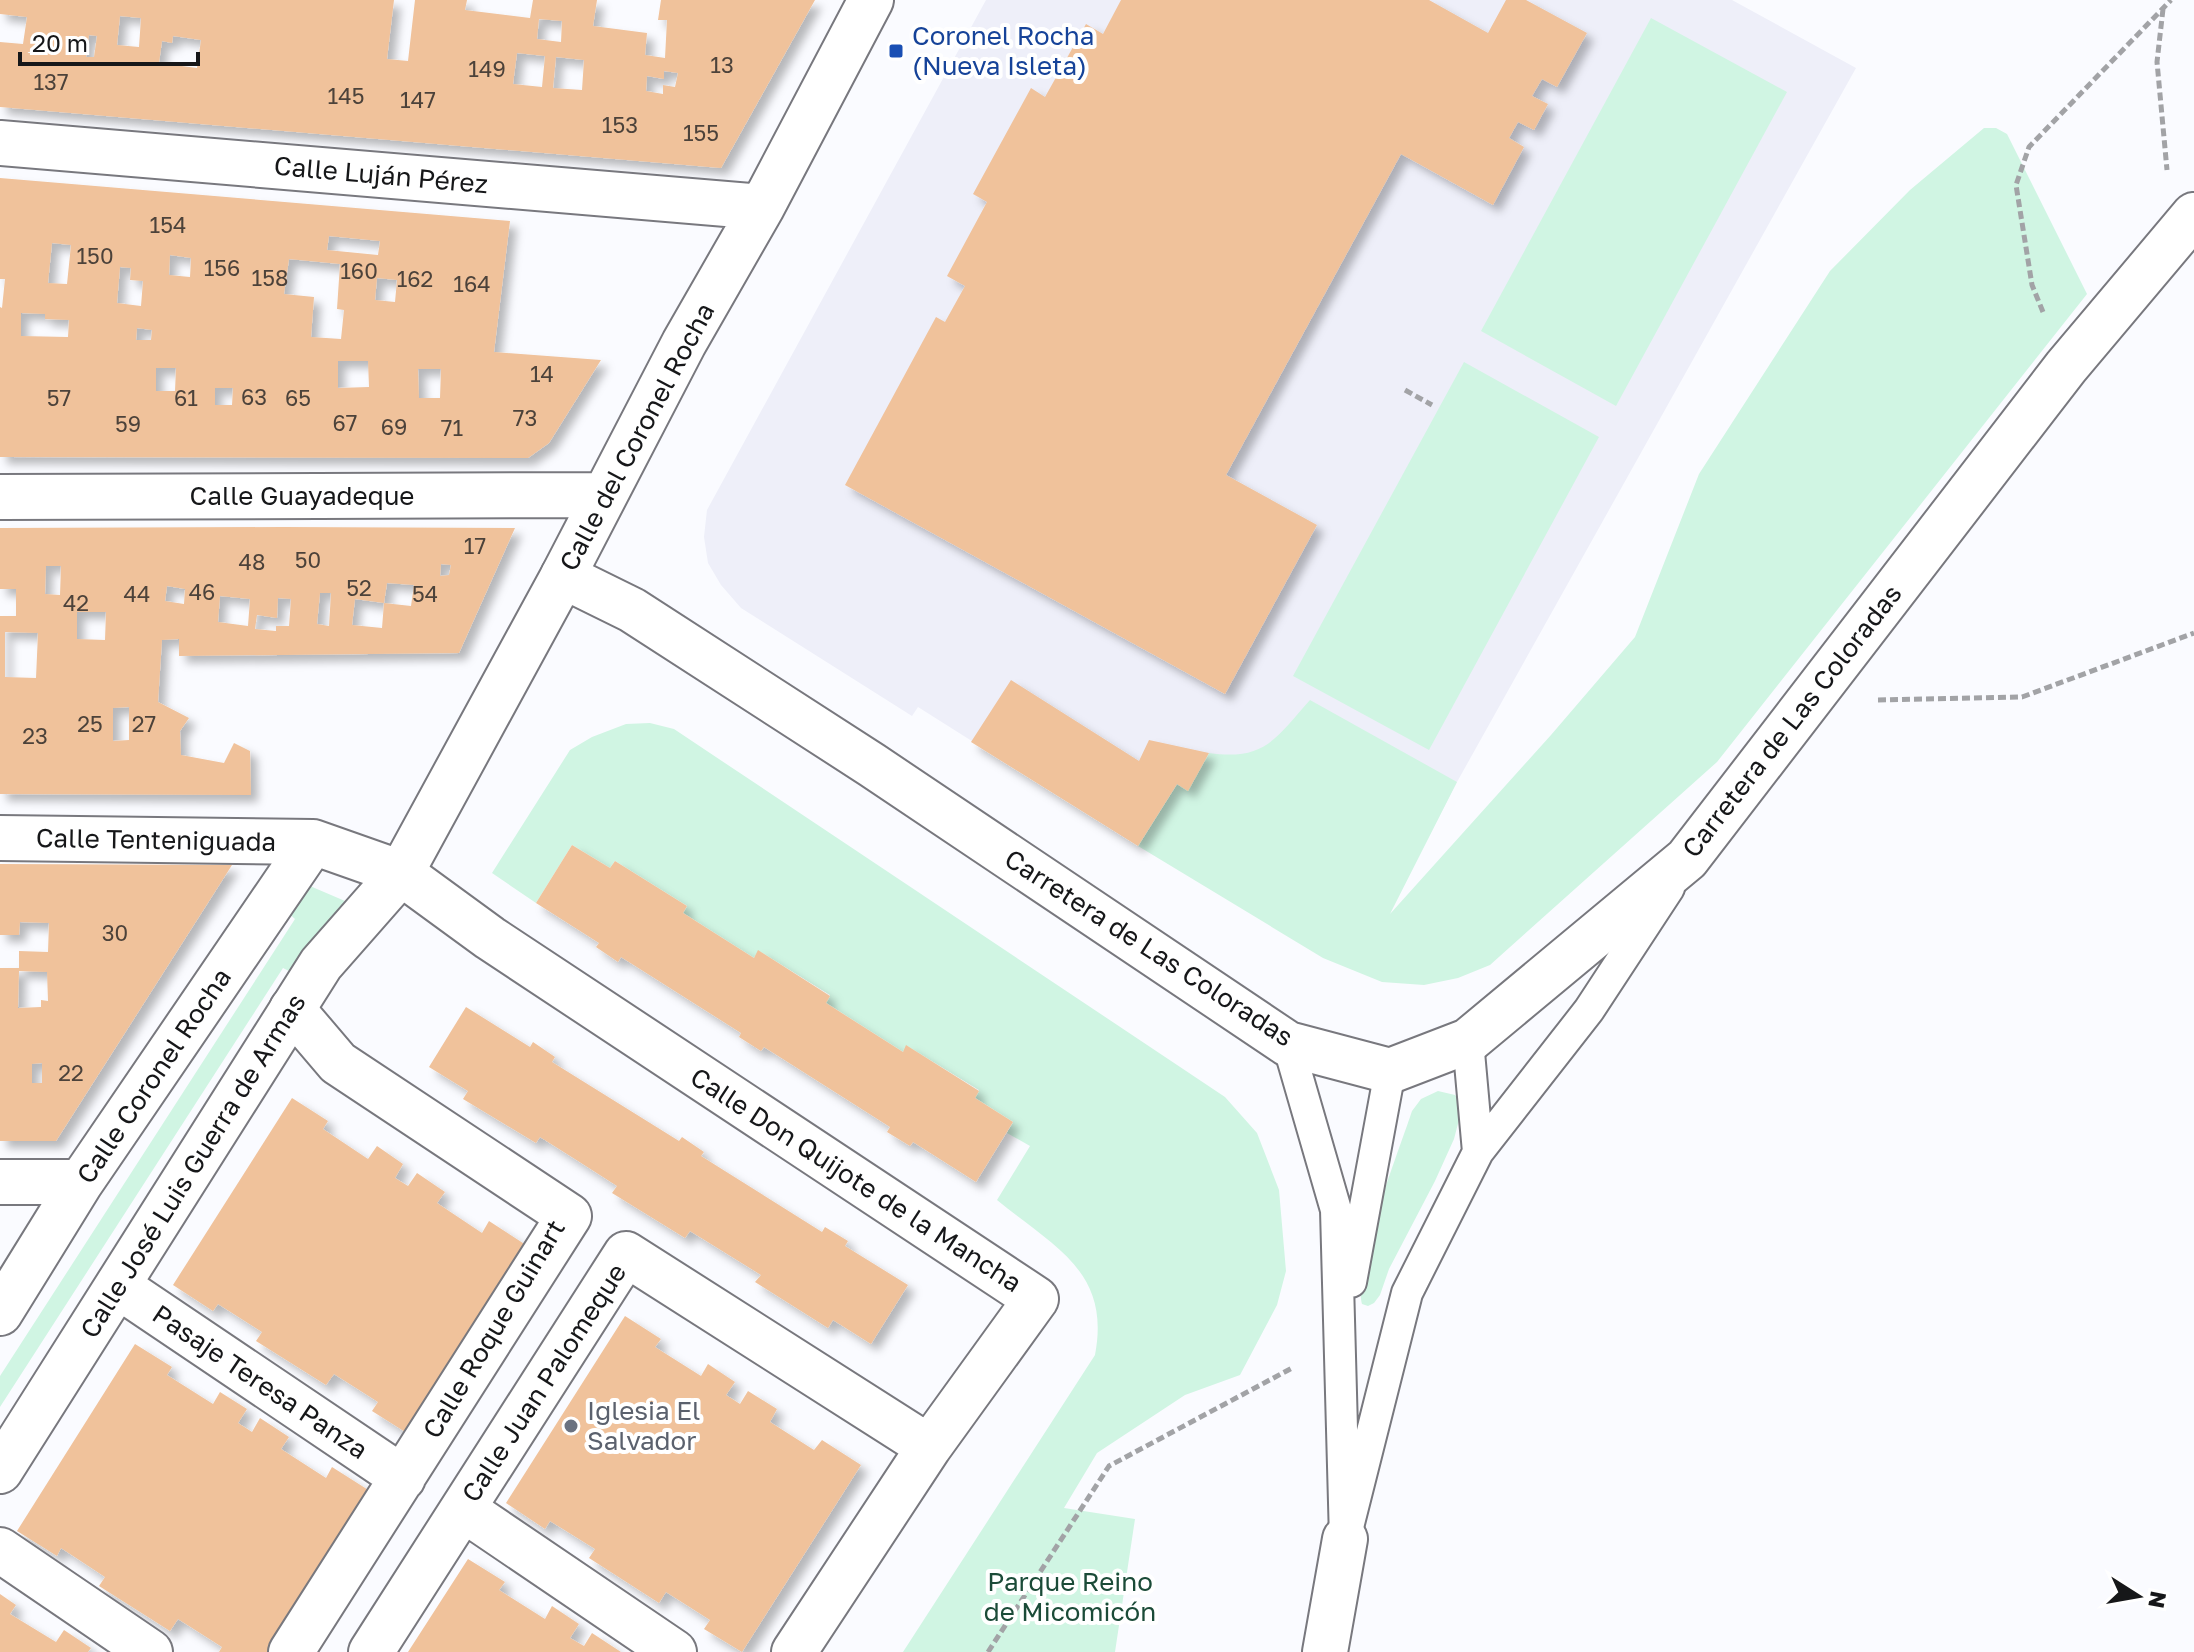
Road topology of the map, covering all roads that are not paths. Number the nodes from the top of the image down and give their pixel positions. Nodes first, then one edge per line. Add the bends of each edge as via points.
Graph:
1 (871, 0) edge
2 (0, 143) edge
3 (762, 207) junction
4 (2194, 215) edge
5 (605, 495) junction
6 (0, 497) edge
7 (563, 576) junction
8 (0, 838) edge
9 (313, 842) junction
10 (1687, 859) junction
11 (401, 873) junction
12 (292, 1009) junction
13 (1468, 1041) junction
14 (1288, 1044) junction
15 (1390, 1071) junction
16 (1478, 1152) junction
17 (0, 1182) edge
18 (81, 1182) junction
19 (118, 1286) junction
20 (0, 1313) edge
21 (1339, 1343) junction
22 (929, 1447) junction
23 (0, 1471) edge
24 (403, 1478) junction
25 (463, 1509) junction
26 (1345, 1539) junction
27 (0, 1550) edge
28 (150, 1652) edge
29 (291, 1652) edge
30 (371, 1652) edge
31 (674, 1652) edge
32 (794, 1652) edge
33 (1325, 1652) edge

1 - 3 street, Calle del Coronel Rocha
2 - 3 street, Calle Luján Pérez
3 - 5 street, Calle del Coronel Rocha
4 - 10 street, Carretera de Las Coloradas via 2066,367
5 - 6 street, Calle Guayadeque
5 - 7 street, Calle del Coronel Rocha
7 - 11 street, Calle del Coronel Rocha
7 - 14 street, Carretera de Las Coloradas via 632,610
8 - 9 street, Calle Tenteniguada
9 - 11 street, Calle Tenteniguada
9 - 18 street, Calle Coronel Rocha
10 - 13 street, Carretera de Las Coloradas
10 - 16 lane via 1589,1010
11 - 12 street, Calle José Luis Guerra de Armas via 321,964
11 - 22 street, Calle Don Quijote de la Mancha via 490,938 1036,1299
12 - 19 street, Calle José Luis Guerra de Armas
12 - 24 street, Calle Roque Guinart via 338,1063 569,1216
13 - 15 street, Carretera de Las Coloradas
13 - 16 lane
14 - 15 street, Carretera de Las Coloradas
14 - 21 lane via 1336,1210
15 - 21 lane
16 - 26 lane via 1407,1293
17 - 18 street
18 - 20 street, Calle Coronel Rocha
19 - 23 street, Calle José Luis Guerra de Armas
19 - 24 street, Pasaje Teresa Panza
21 - 26 lane
22 - 25 street, Calle Juan Palomeque via 626,1254
22 - 32 street, Calle Don Quijote de la Mancha
24 - 29 street, Calle Roque Guinart
25 - 30 street, Calle Juan Palomeque
25 - 31 street
26 - 33 street
27 - 28 street

